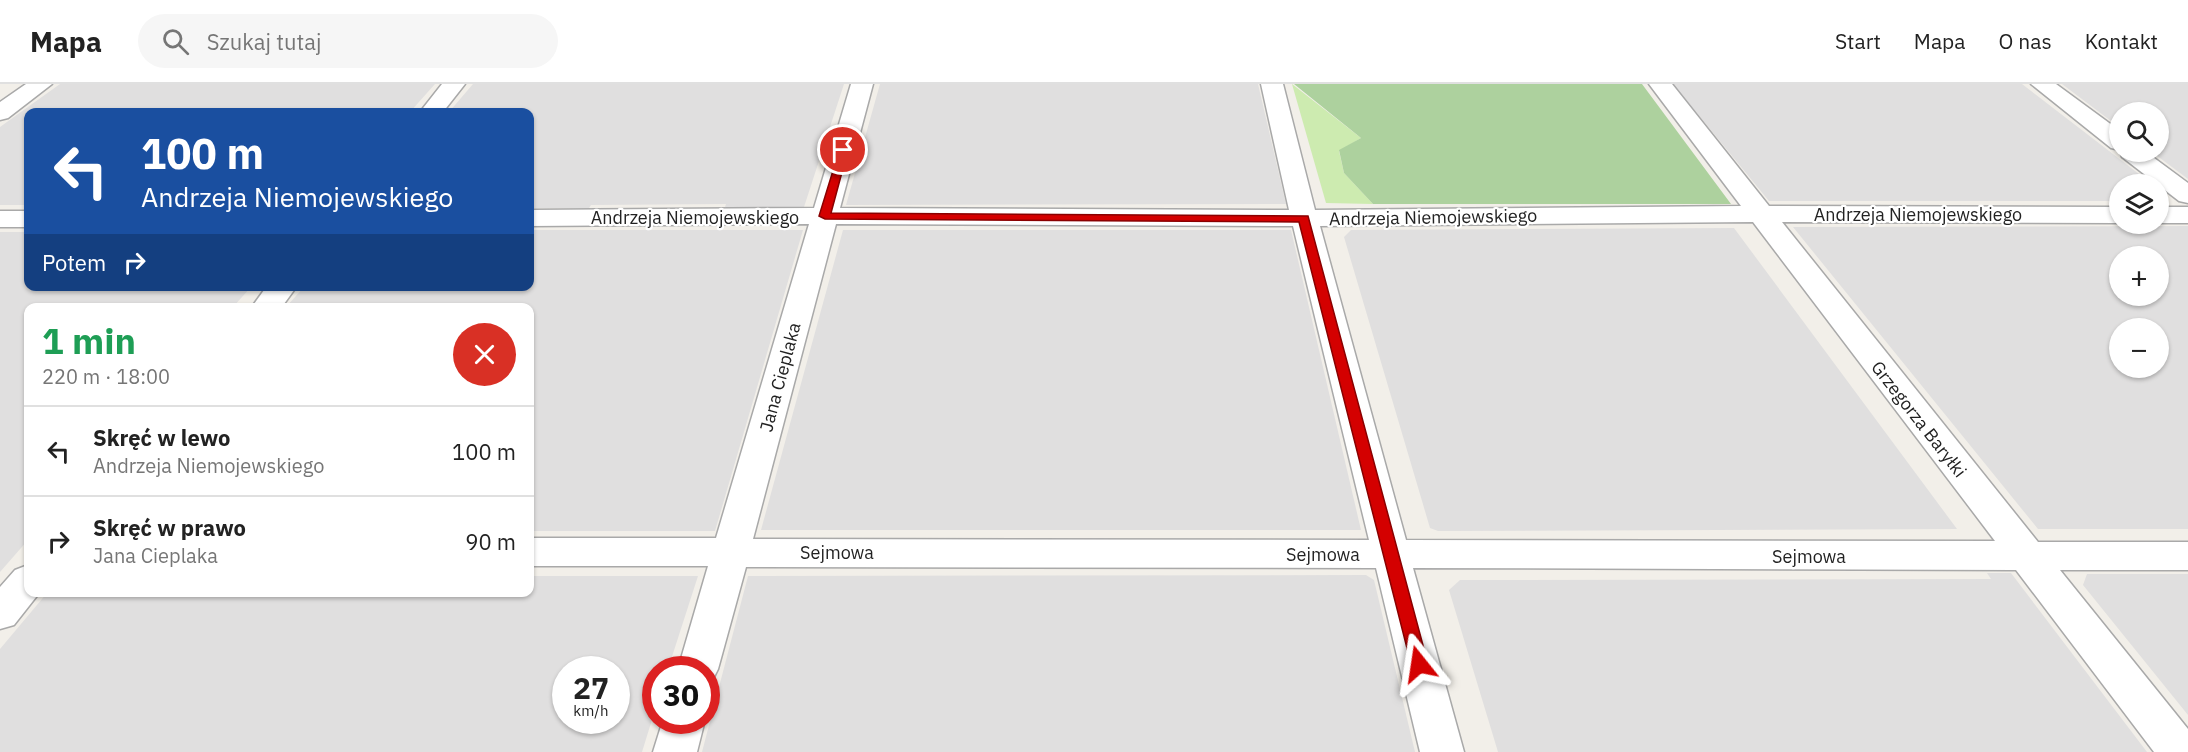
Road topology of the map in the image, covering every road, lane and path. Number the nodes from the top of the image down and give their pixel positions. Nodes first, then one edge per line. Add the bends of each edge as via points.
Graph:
1 (41, 84) edge
2 (454, 84) edge
3 (862, 84) edge
4 (1272, 84) edge
5 (1660, 84) edge
6 (2042, 84) edge
7 (434, 108) edge
8 (0, 113) edge
9 (2109, 135) edge
10 (2144, 162) edge
11 (2188, 195) edge
12 (1758, 214) junction
13 (2109, 215) edge
14 (2169, 215) edge
15 (2188, 215) edge
16 (825, 216) junction
17 (534, 218) edge
18 (1304, 218) junction
19 (0, 219) edge
20 (24, 219) edge
21 (279, 291) edge
22 (269, 303) edge
23 (732, 551) junction
24 (534, 552) edge
25 (1391, 555) junction
26 (2026, 556) junction
27 (2188, 556) edge
28 (24, 585) edge
29 (0, 614) edge
30 (703, 656) edge
31 (680, 734) edge
32 (675, 752) edge
33 (1442, 752) edge
34 (2180, 752) edge

1 - 8 street
2 - 7 street
3 - 16 street, Jana Cieplaka
4 - 18 street
5 - 12 street, Grzegorza Baryłki
6 - 9 street
10 - 11 street
12 - 13 street, Andrzeja Niemojewskiego
12 - 18 street, Andrzeja Niemojewskiego
12 - 26 street, Grzegorza Baryłki
14 - 15 street
16 - 17 street, Andrzeja Niemojewskiego
16 - 18 street, Andrzeja Niemojewskiego
16 - 23 street, Jana Cieplaka
18 - 25 street
19 - 20 street
21 - 22 street
23 - 24 street, Sejmowa
23 - 25 street, Sejmowa
23 - 30 street, Jana Cieplaka
25 - 26 street, Sejmowa
25 - 33 street
26 - 27 street, Sejmowa
26 - 34 street, Grzegorza Baryłki
28 - 29 street
31 - 32 street

